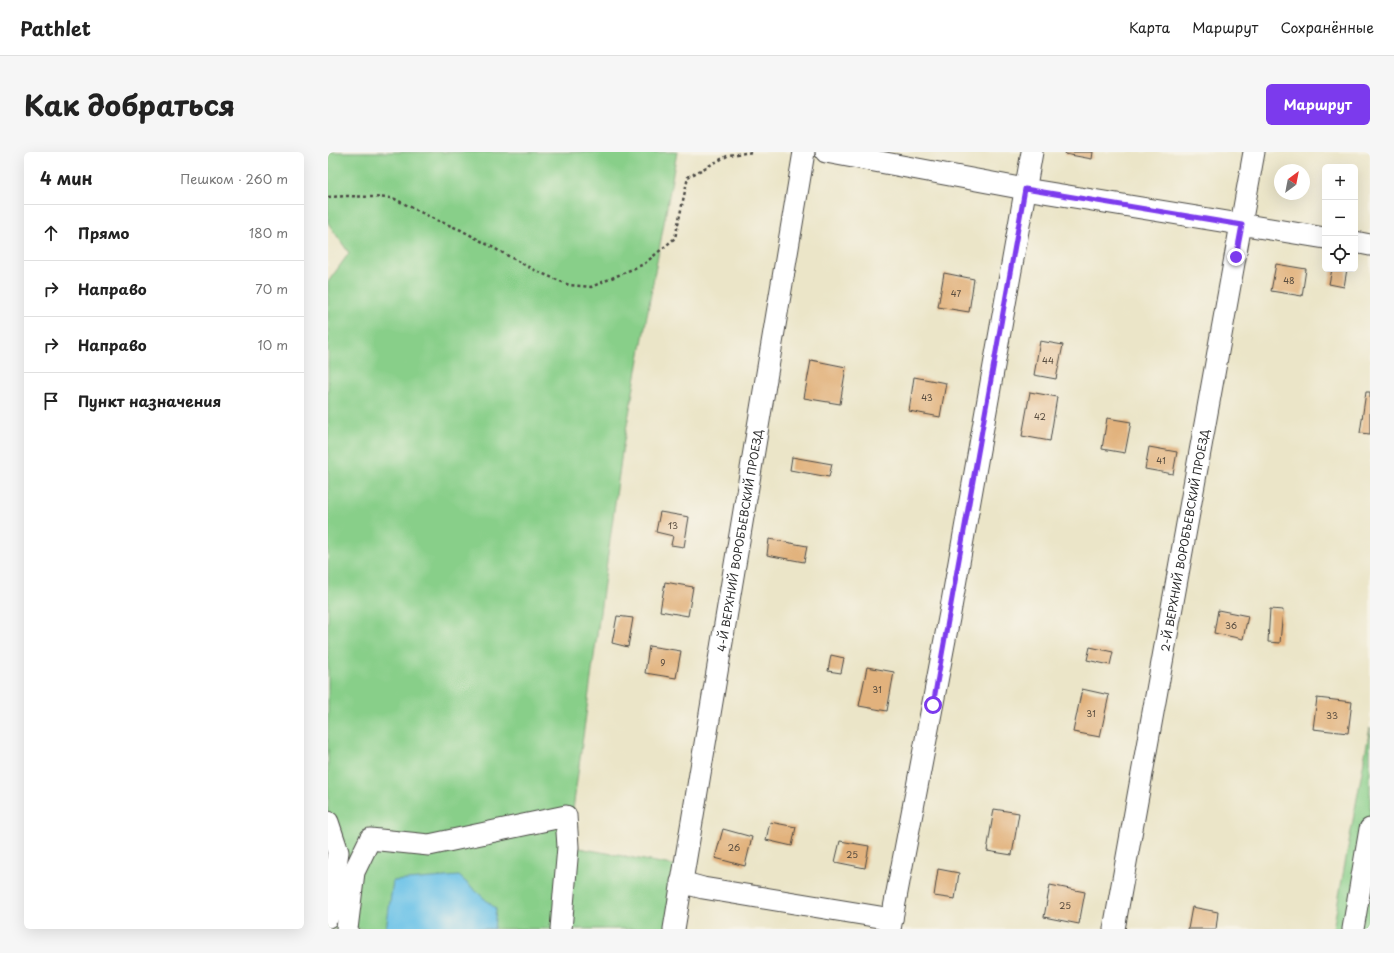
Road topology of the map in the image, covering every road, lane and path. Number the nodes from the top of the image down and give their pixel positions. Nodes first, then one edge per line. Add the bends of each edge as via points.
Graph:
1 (754, 152) edge
2 (804, 152) edge
3 (826, 152) edge
4 (1032, 152) edge
5 (1254, 152) edge
6 (1025, 189) junction
7 (328, 197) edge
8 (1242, 225) junction
9 (1322, 238) edge
10 (1358, 243) edge
11 (1370, 245) edge
12 (328, 822) edge
13 (1370, 829) edge
14 (370, 839) junction
15 (338, 852) junction
16 (681, 882) junction
17 (328, 918) edge
18 (891, 924) edge
19 (347, 929) edge
20 (561, 929) edge
21 (674, 929) edge
22 (1114, 929) edge
23 (1353, 929) edge

1 - 7 path via 729,155 688,178 675,238 644,264 591,287 570,285 538,272 461,230 394,198
2 - 16 street, 4-Й ВЕРХНИЙ ВОРОБЪЕВСКИЙ ПРОЕЗД
3 - 6 street
4 - 6 street
5 - 8 street, 2-Й ВЕРХНИЙ ВОРОБЪЕВСКИЙ ПРОЕЗД
6 - 8 street
6 - 18 street via 950,613
8 - 9 street
8 - 22 street, 2-Й ВЕРХНИЙ ВОРОБЪЕВСКИЙ ПРОЕЗД
10 - 11 street
12 - 15 street
13 - 23 street
14 - 15 street
14 - 19 street via 354,872
14 - 20 street via 429,846 566,816 568,847
15 - 17 street
16 - 18 street
16 - 21 street, 4-Й ВЕРХНИЙ ВОРОБЪЕВСКИЙ ПРОЕЗД

